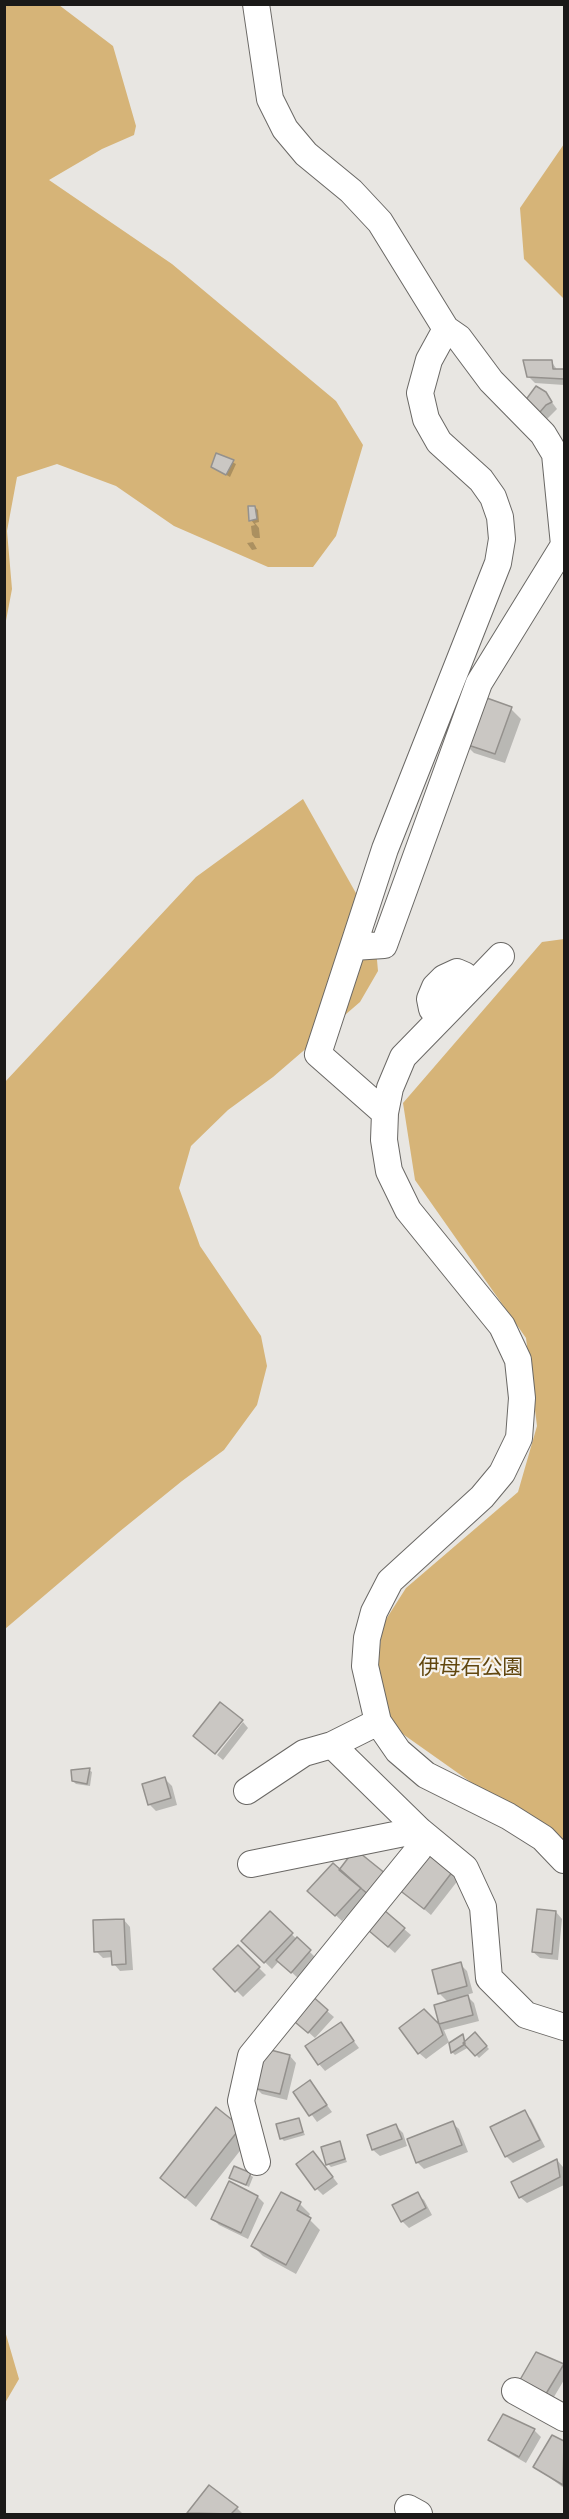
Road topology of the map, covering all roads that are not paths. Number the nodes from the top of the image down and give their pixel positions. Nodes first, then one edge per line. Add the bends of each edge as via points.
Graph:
1 (256, 4) edge
2 (446, 329) junction
3 (353, 946) junction
4 (501, 956) dead end
5 (385, 1113) junction
6 (378, 1722) junction
7 (332, 1745) junction
8 (247, 1791) dead end
9 (419, 1830) junction
10 (564, 1860) edge
11 (251, 1864) dead end
12 (564, 2026) edge
13 (257, 2162) dead end
14 (515, 2391) dead end
15 (564, 2418) edge

1 - 2 street via 270,99 285,129 306,154 351,191 380,222
2 - 3 street via 429,360 420,393 426,419 439,442 482,480 493,497 502,540 498,563 385,849
2 - 3 street via 459,338 491,381 543,434 555,454 564,545 479,683 384,945
3 - 5 street via 318,1054
4 - 5 street via 403,1057
5 - 6 street via 389,1171 408,1210 502,1326 518,1360 522,1398 519,1438 502,1473 482,1497 390,1581 374,1612 365,1666
6 - 7 street
6 - 10 street via 398,1751 426,1775 508,1816 543,1838
7 - 8 street via 304,1753
7 - 9 street
9 - 11 street
9 - 12 street via 465,1868 483,1907 489,1978 526,2015
9 - 13 street via 419,1849 251,2056 242,2101
14 - 15 street

